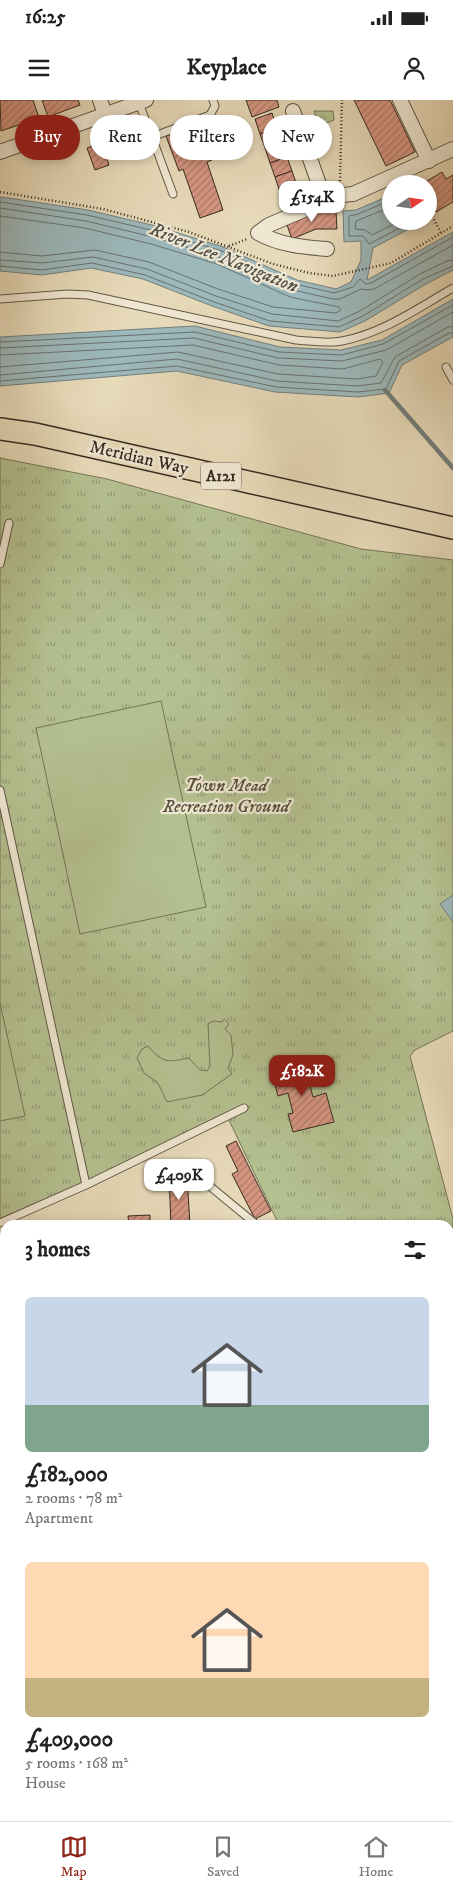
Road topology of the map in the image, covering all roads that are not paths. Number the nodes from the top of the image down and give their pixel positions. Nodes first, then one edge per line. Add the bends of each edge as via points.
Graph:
1 (100, 100) edge
2 (213, 100) edge
3 (400, 100) edge
4 (142, 101) edge
5 (293, 111) dead end
6 (105, 114) junction
7 (146, 115) edge
8 (210, 115) edge
9 (453, 149) edge
10 (0, 152) edge
11 (160, 159) edge
12 (429, 161) junction
13 (173, 194) dead end
14 (325, 200) junction
15 (327, 250) dead end
16 (453, 288) edge
17 (0, 299) edge
18 (446, 367) dead end
19 (453, 380) edge
20 (0, 429) edge
21 (9, 523) dead end
22 (447, 527) edge
23 (0, 564) edge
24 (0, 790) edge
25 (244, 1108) dead end
26 (190, 1169) dead end
27 (86, 1185) junction
28 (7, 1220) edge
29 (251, 1220) edge

1 - 6 street
2 - 8 lane via 215,106
3 - 12 street
4 - 6 street
4 - 7 lane
5 - 14 street
6 - 10 street
9 - 12 street
11 - 13 lane
12 - 14 street via 353,194
14 - 15 street via 258,233 272,241
16 - 17 lane via 366,335 321,342 296,340 88,295
18 - 19 lane
20 - 22 main road, Meridian Way / A121
21 - 23 lane
24 - 27 lane
25 - 27 lane
26 - 29 lane
27 - 28 lane

